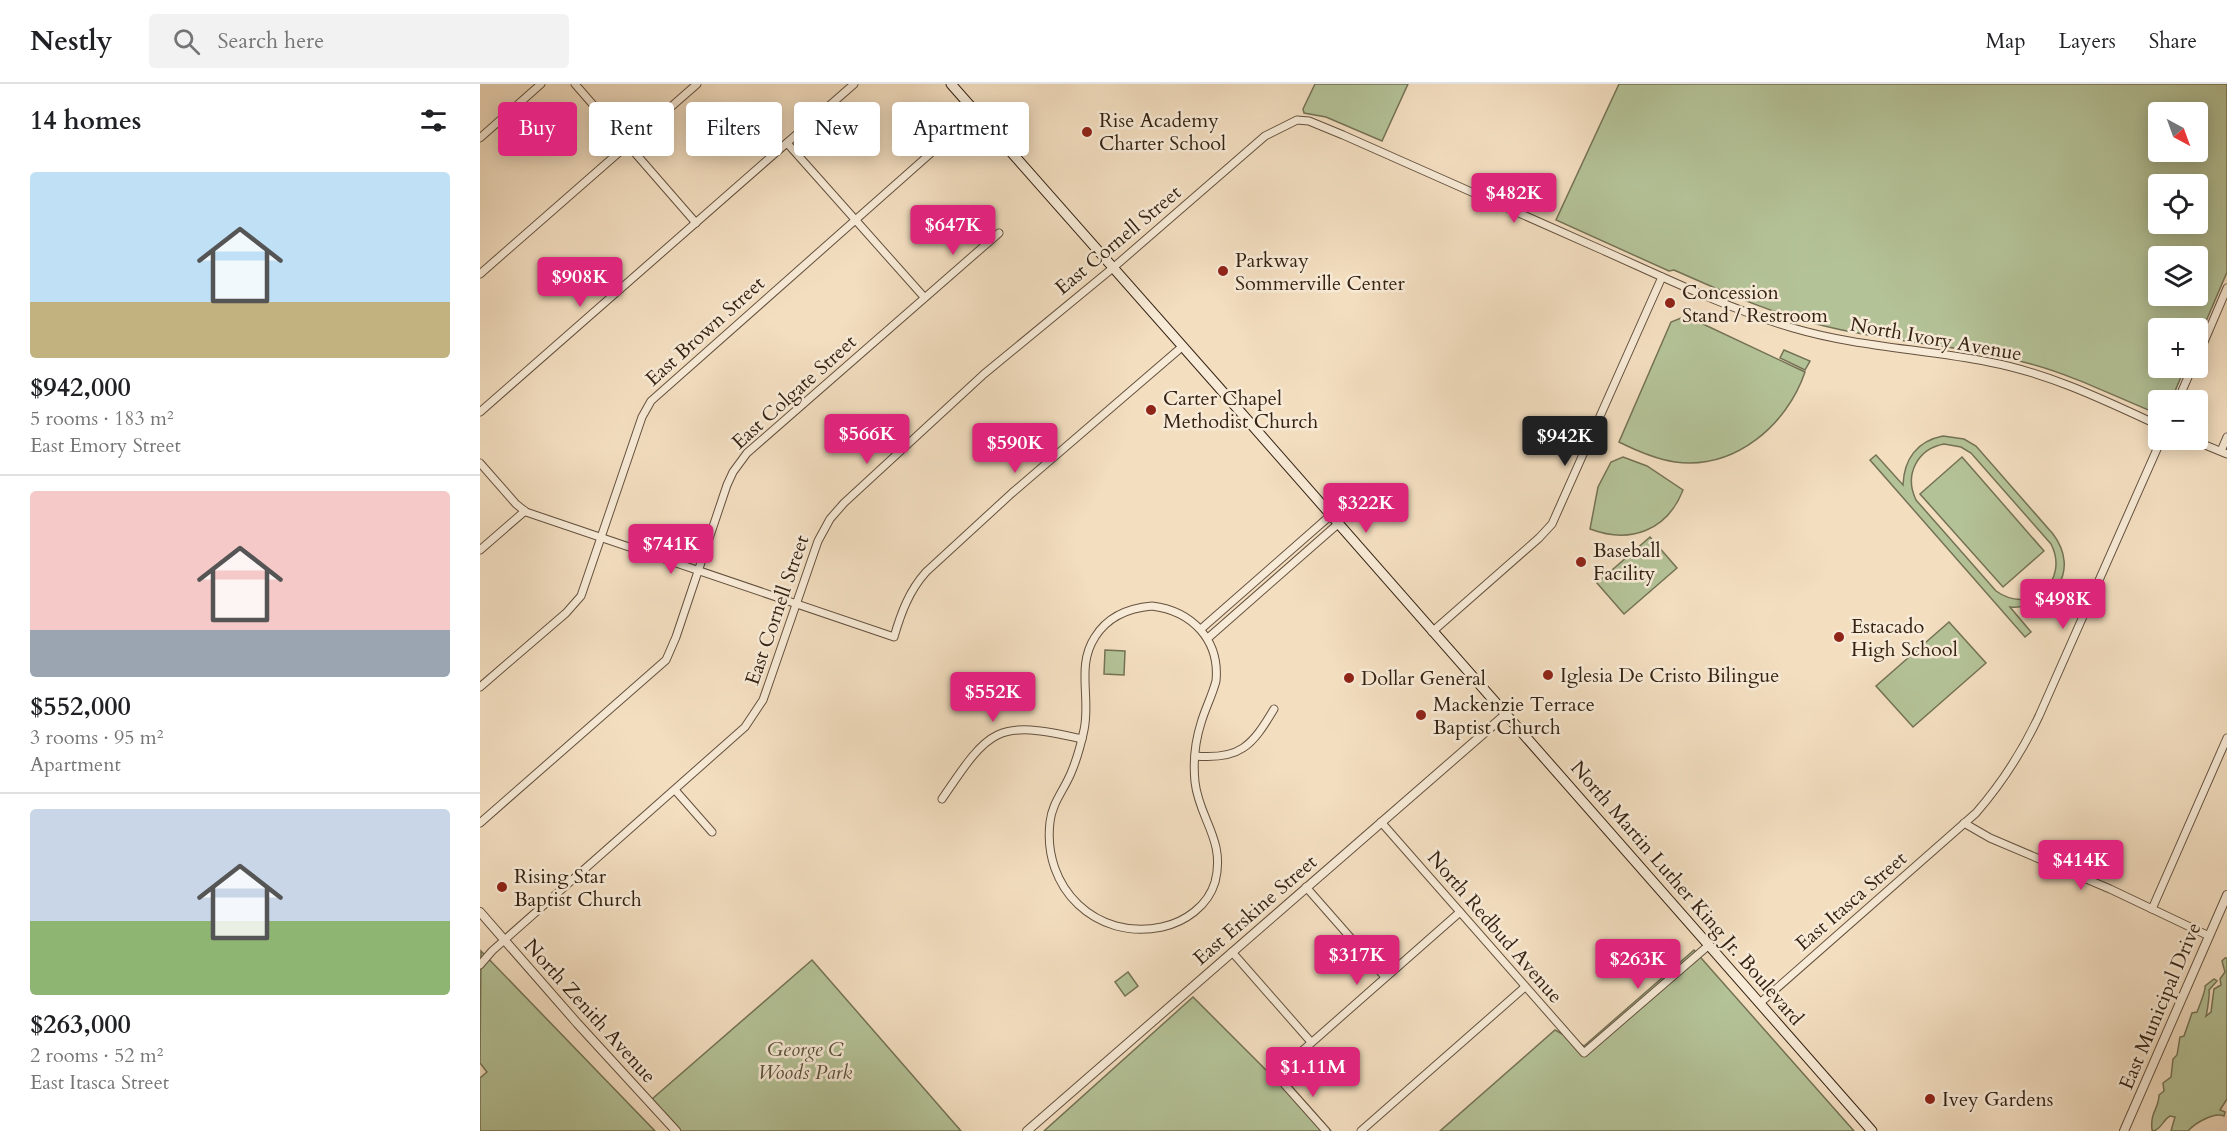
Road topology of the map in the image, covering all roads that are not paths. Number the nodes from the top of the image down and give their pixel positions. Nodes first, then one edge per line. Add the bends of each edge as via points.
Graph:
1 (541, 84) edge
2 (574, 84) edge
3 (697, 84) edge
4 (854, 84) edge
5 (951, 84) edge
6 (590, 102) edge
7 (674, 104) edge
8 (480, 138) edge
9 (787, 143) junction
10 (1376, 149) joint
11 (614, 156) edge
12 (638, 156) edge
13 (928, 156) edge
14 (856, 219) junction
15 (696, 223) junction
16 (999, 233) dead end
17 (1114, 267) junction
18 (480, 274) edge
19 (1662, 277) junction
20 (2227, 288) edge
21 (924, 297) junction
22 (2208, 333) edge
23 (1183, 346) junction
24 (480, 412) edge
25 (2148, 420) edge
26 (2227, 437) edge
27 (2208, 446) edge
28 (2157, 450) edge
29 (2224, 453) edge
30 (480, 463) edge
31 (525, 511) junction
32 (1331, 515) junction
33 (1339, 524) junction
34 (602, 538) junction
35 (480, 550) edge
36 (698, 571) junction
37 (796, 604) junction
38 (1201, 629) junction
39 (1432, 632) junction
40 (1208, 638) junction
41 (480, 687) edge
42 (1274, 709) dead end
43 (1506, 714) junction
44 (2227, 738) edge
45 (1082, 739) junction
46 (1195, 756) junction
47 (675, 790) junction
48 (942, 799) dead end
49 (1380, 822) junction
50 (1964, 823) junction
51 (480, 824) edge
52 (712, 832) dead end
53 (1306, 887) junction
54 (2227, 895) edge
55 (2152, 909) junction
56 (480, 912) edge
57 (1460, 912) junction
58 (2209, 936) junction
59 (504, 940) junction
60 (1709, 945) junction
61 (1232, 952) junction
62 (480, 965) edge
63 (1385, 977) junction
64 (1525, 987) junction
65 (1760, 1004) junction
66 (1311, 1042) junction
67 (676, 1131) edge
68 (1027, 1131) edge
69 (1326, 1131) edge
70 (1361, 1131) edge
71 (1872, 1131) edge
72 (2124, 1131) edge

1 - 8 street
2 - 6 street
3 - 7 street
4 - 9 street
5 - 17 main road, North Martin Luther King Jr. Boulevard
9 - 14 street
9 - 15 street
10 - 17 street, East Cornell Street via 1297,120 1265,136
10 - 19 street, North Ivory Avenue
11 - 18 street
12 - 15 street
13 - 14 street, East Brown Street
14 - 21 street
14 - 34 street, East Brown Street via 651,401 642,417
15 - 24 street
16 - 21 street, East Colgate Street
17 - 23 main road, North Martin Luther King Jr. Boulevard
17 - 37 street, East Cornell Street via 984,374 836,511 818,541
19 - 25 street, North Ivory Avenue via 1795,328 2018,368
19 - 39 street via 1552,524
20 - 22 street
21 - 36 street, East Colgate Street via 740,462
23 - 32 main road, North Martin Luther King Jr. Boulevard
23 - 37 street via 926,572 914,585 894,637
26 - 29 street
27 - 29 street
28 - 50 street via 2027,740 1990,796
30 - 31 street
31 - 34 street
31 - 35 street
32 - 33 main road, North Martin Luther King Jr. Boulevard
32 - 38 street
33 - 39 main road, North Martin Luther King Jr. Boulevard
33 - 40 street
34 - 36 street
34 - 41 street, East Brown Street via 576,603
36 - 37 street
36 - 51 street, East Colgate Street via 671,652 661,665
37 - 47 street, East Cornell Street via 755,715
38 - 40 street
38 - 45 street via 1179,613 1152,606 1126,611 1106,624 1086,658 1087,710
39 - 43 main road, North Martin Luther King Jr. Boulevard
40 - 46 street via 1216,681 1200,725
42 - 46 street via 1257,735 1238,751 1218,757
43 - 49 street, East Erskine Street
43 - 60 main road, North Martin Luther King Jr. Boulevard
44 - 55 street
45 - 46 street via 1071,774 1052,809 1049,835 1053,864 1062,885 1083,910 1112,925 1134,930 1166,926 1185,917 1198,909 1215,882 1216,845 1195,783
45 - 48 street via 1032,730 993,736 976,751
47 - 52 street
47 - 59 street, East Cornell Street
49 - 53 street, East Erskine Street
49 - 57 street, North Redbud Avenue
50 - 55 street
50 - 65 street, East Itasca Street
53 - 61 street, East Erskine Street
53 - 63 street
54 - 58 street, East Municipal Drive
55 - 58 street
56 - 59 street, North Zenith Avenue
57 - 63 street
57 - 64 street, North Redbud Avenue
58 - 72 street, East Municipal Drive
59 - 62 street, East Cornell Street
59 - 67 street, North Zenith Avenue
60 - 64 street, North Redbud Avenue via 1584,1053
60 - 65 main road, North Martin Luther King Jr. Boulevard
61 - 66 street
61 - 68 street, East Erskine Street
63 - 66 street
64 - 70 street
65 - 71 main road, North Martin Luther King Jr. Boulevard
66 - 69 street via 1285,1066 1281,1075 1285,1085

